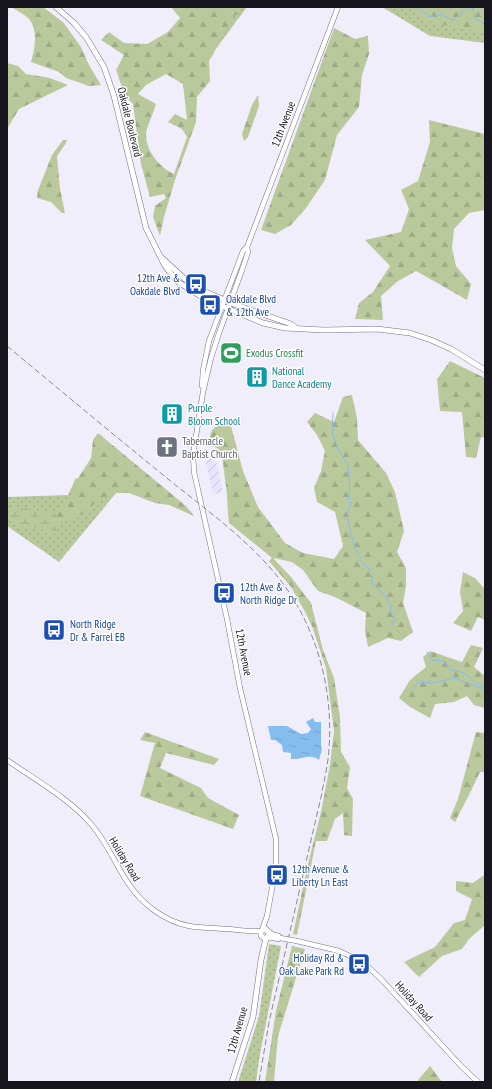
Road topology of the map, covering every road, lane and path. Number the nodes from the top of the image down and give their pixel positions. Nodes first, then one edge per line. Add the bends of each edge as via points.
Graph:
1 (56, 7) edge
2 (338, 7) edge
3 (247, 247) junction
4 (159, 255) junction
5 (224, 300) junction
6 (230, 302) junction
7 (222, 306) junction
8 (228, 309) junction
9 (296, 328) junction
10 (485, 370) edge
11 (202, 392) junction
12 (7, 760) edge
13 (264, 934) junction
14 (232, 1082) edge
15 (478, 1082) edge

1 - 4 main road, Oakdale Boulevard via 86,37 106,73 114,96 144,223
2 - 3 street, 12th Avenue
3 - 5 street, 12th Avenue via 243,251
3 - 6 street, 12th Avenue via 248,252
4 - 5 main road, Oakdale Boulevard via 194,286
4 - 7 main road, Oakdale Boulevard via 178,282
5 - 6 main road, Oakdale Boulevard
5 - 7 street, 12th Avenue
6 - 8 street, 12th Avenue
6 - 9 main road, Oakdale Boulevard
7 - 8 main road, Oakdale Boulevard
7 - 11 street, 12th Avenue via 207,349
8 - 9 main road, Oakdale Boulevard via 275,326
8 - 11 street, 12th Avenue via 214,346
9 - 10 main road, Oakdale Boulevard via 377,329 410,333 451,349
11 - 13 street, 12th Avenue via 193,463 240,688 274,831 276,858
12 - 13 street, Holiday Road via 86,818 104,840 131,888 159,914 188,925
13 - 14 main road, 12th Avenue via 253,1017
13 - 15 street, Holiday Road, bridge via 339,951 363,962

